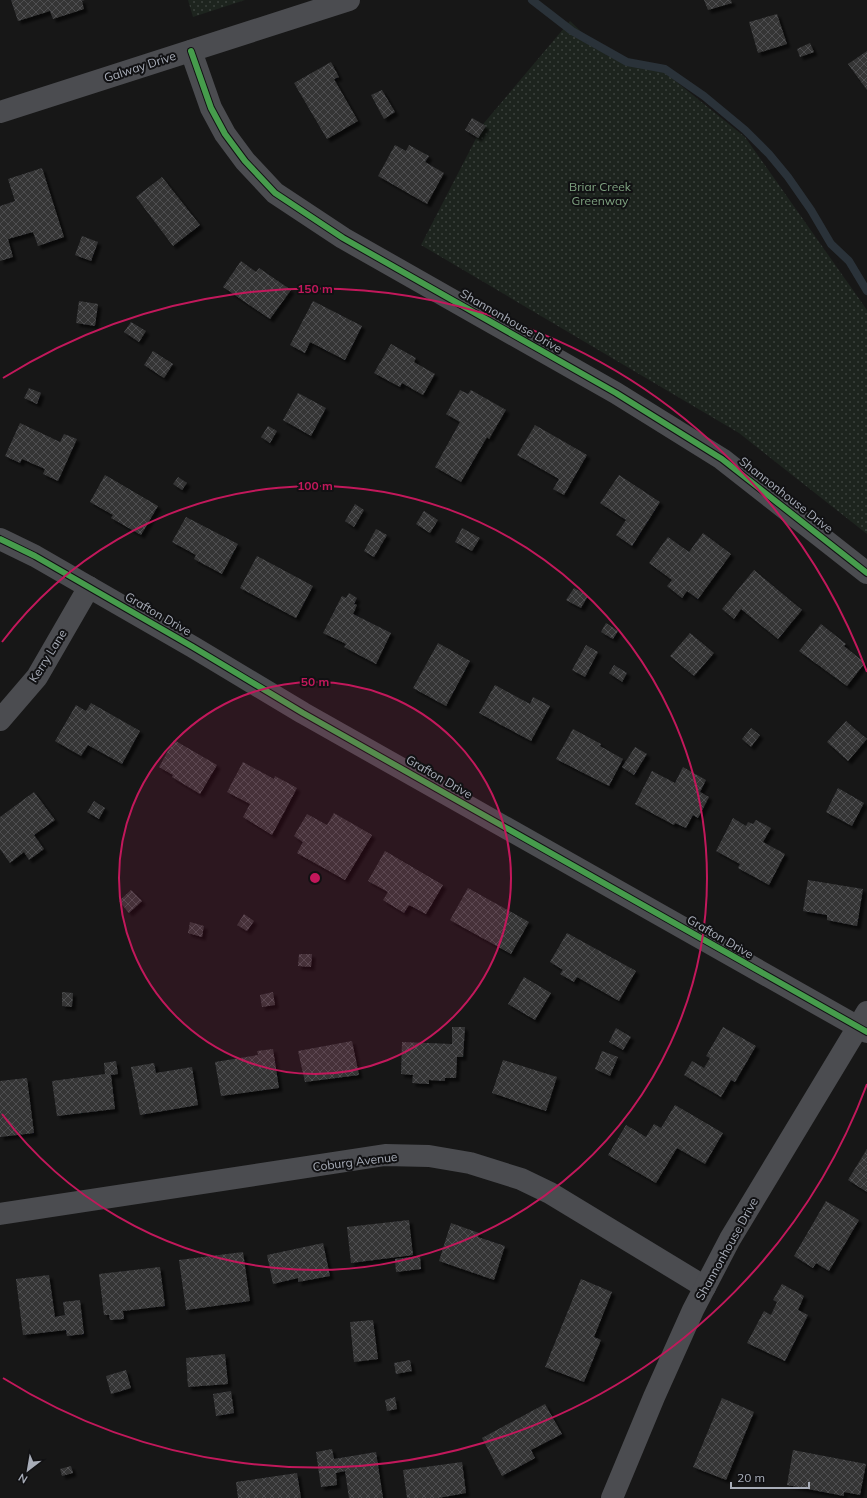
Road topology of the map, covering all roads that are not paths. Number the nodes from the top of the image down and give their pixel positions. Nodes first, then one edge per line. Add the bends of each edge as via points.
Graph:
1 (340, 1) edge
2 (191, 51) junction
3 (0, 112) edge
4 (0, 539) edge
5 (867, 572) edge
6 (89, 587) junction
7 (0, 720) edge
8 (864, 1024) edge
9 (0, 1214) edge
10 (705, 1286) junction
11 (612, 1498) edge

1 - 2 street, Galway Drive
2 - 3 street, Galway Drive
2 - 5 street, Shannonhouse Drive via 211,108 225,134 245,161 275,193 343,238 616,393 722,459
4 - 6 street, Grafton Drive
6 - 7 street, Kerry Lane via 36,677
6 - 8 street, Grafton Drive via 303,713
8 - 10 street, Shannonhouse Drive via 730,1239
9 - 10 street, Coburg Avenue via 385,1155 429,1156 470,1162 521,1179 550,1193
10 - 11 street, Shannonhouse Drive via 654,1397

